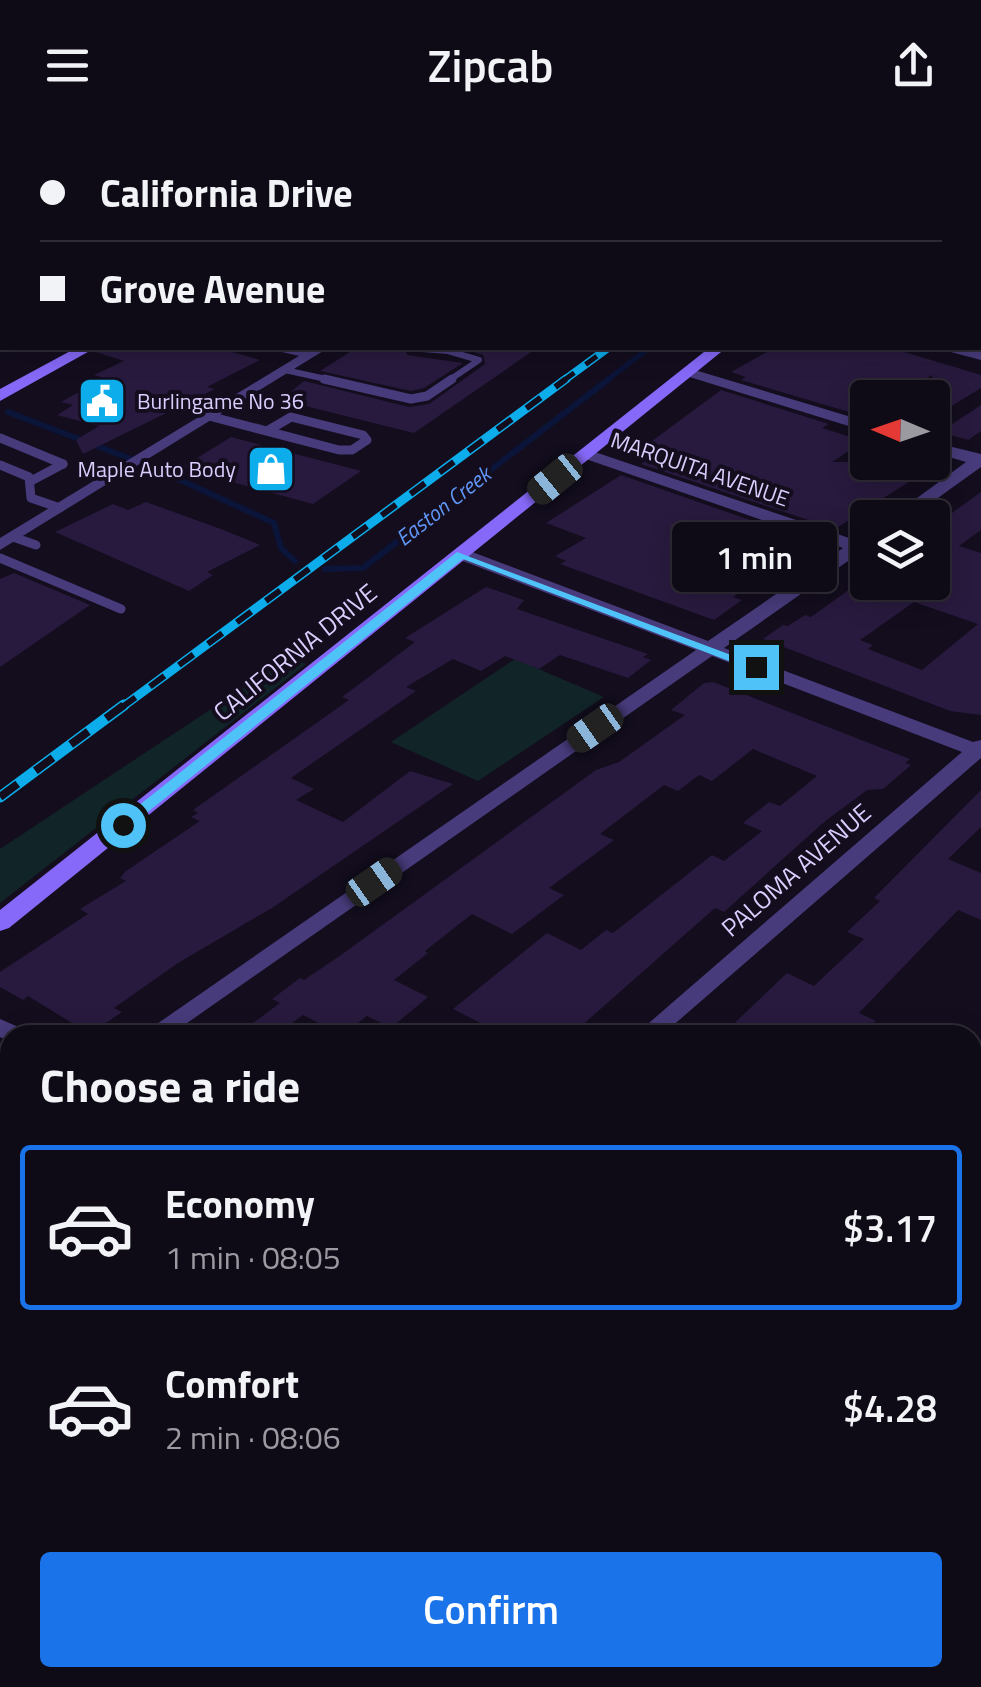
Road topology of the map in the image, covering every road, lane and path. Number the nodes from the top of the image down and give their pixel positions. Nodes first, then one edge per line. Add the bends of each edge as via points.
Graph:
1 (84, 350) edge
2 (448, 350) edge
3 (716, 350) edge
4 (315, 351) edge
5 (285, 370) junction
6 (688, 372) junction
7 (0, 396) edge
8 (209, 416) junction
9 (850, 422) edge
10 (268, 431) junction
11 (0, 438) edge
12 (950, 451) edge
13 (586, 454) junction
14 (980, 460) edge
15 (0, 465) edge
16 (31, 480) junction
17 (923, 500) edge
18 (60, 508) junction
19 (850, 539) edge
20 (3, 545) edge
21 (36, 545) dead end
22 (850, 551) edge
23 (461, 554) junction
24 (121, 609) dead end
25 (709, 649) junction
26 (980, 749) edge
27 (0, 923) edge
28 (166, 1025) edge
29 (658, 1025) edge

1 - 7 street
2 - 5 lane via 479,360 411,399
3 - 6 street, CALIFORNIA DRIVE
4 - 5 street
5 - 8 street
6 - 9 street
6 - 13 street, CALIFORNIA DRIVE
8 - 10 lane
8 - 18 street
10 - 10 lane via 339,450 366,440 292,417
11 - 16 lane via 63,464
12 - 14 street
13 - 19 street, MARQUITA AVENUE
13 - 23 street, CALIFORNIA DRIVE
14 - 17 street
15 - 16 lane
16 - 18 lane via 31,498
18 - 20 street
20 - 21 lane
20 - 24 lane
22 - 25 street
23 - 25 street
23 - 27 street, CALIFORNIA DRIVE
25 - 26 street
25 - 28 street
26 - 29 street, PALOMA AVENUE

